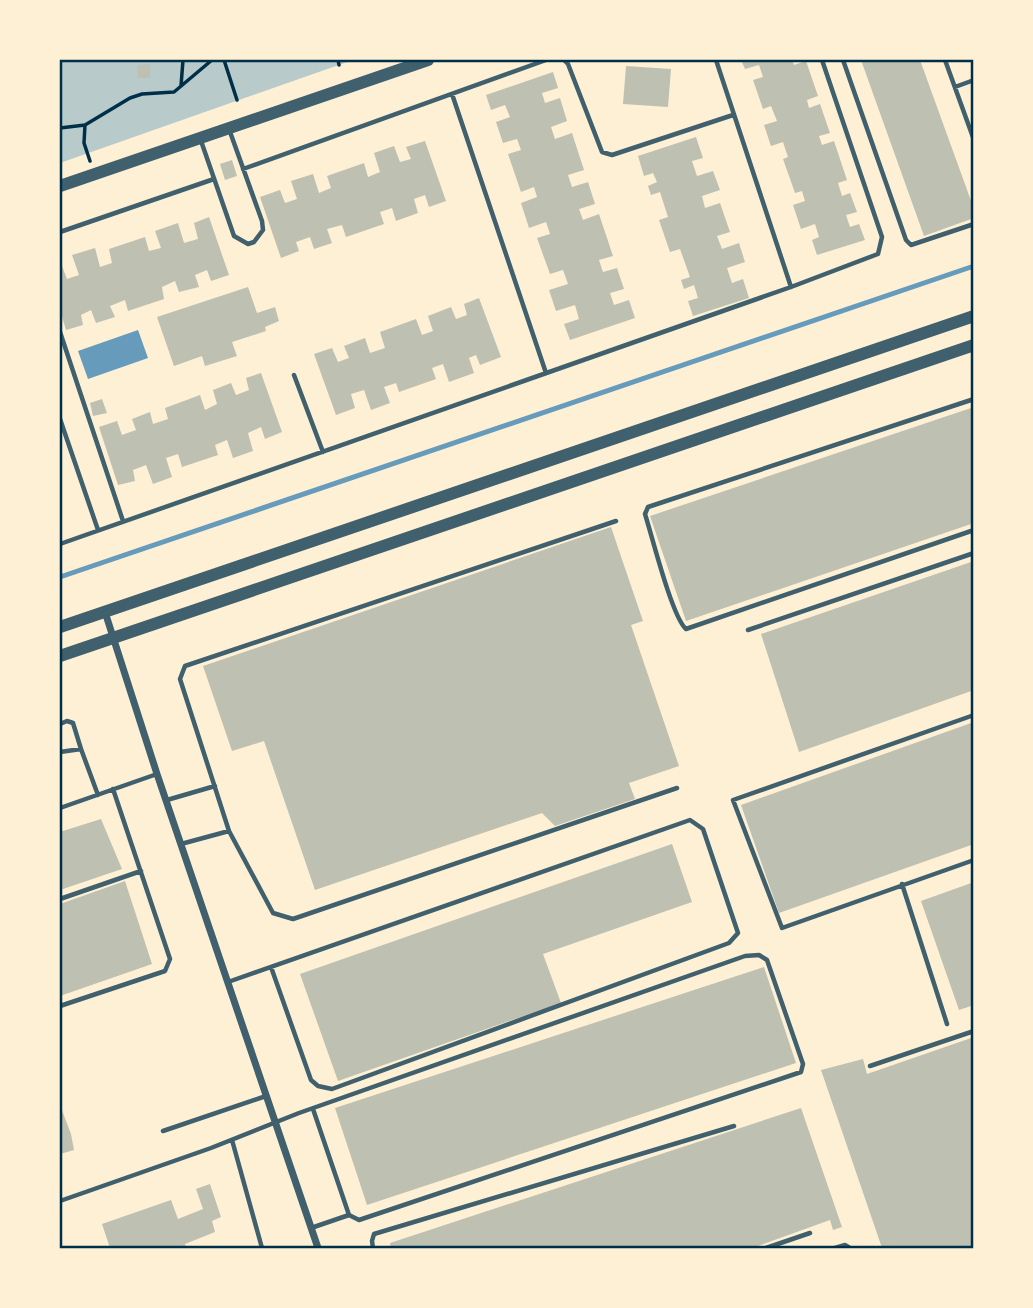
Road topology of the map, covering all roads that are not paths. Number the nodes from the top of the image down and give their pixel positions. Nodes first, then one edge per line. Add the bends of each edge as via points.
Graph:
1 (428, 60) edge
2 (546, 60) edge
3 (564, 60) edge
4 (716, 60) edge
5 (822, 60) edge
6 (843, 60) edge
7 (945, 60) edge
8 (974, 80) edge
9 (955, 87) junction
10 (452, 93) junction
11 (733, 115) junction
12 (229, 128) junction
13 (200, 138) junction
14 (974, 141) edge
15 (243, 169) junction
16 (214, 179) junction
17 (60, 186) edge
18 (974, 224) edge
19 (60, 232) edge
20 (791, 287) junction
21 (974, 316) edge
22 (60, 332) edge
23 (974, 345) edge
24 (546, 373) junction
25 (294, 375) dead end
26 (974, 399) edge
27 (60, 419) edge
28 (323, 452) junction
29 (123, 521) junction
30 (616, 521) dead end
31 (98, 530) junction
32 (974, 530) edge
33 (60, 544) edge
34 (974, 553) edge
35 (105, 612) junction
36 (60, 627) edge
37 (748, 630) dead end
38 (113, 638) junction
39 (60, 656) edge
40 (974, 715) edge
41 (60, 724) edge
42 (81, 749) junction
43 (60, 752) edge
44 (157, 774) junction
45 (215, 786) junction
46 (677, 788) dead end
47 (113, 789) junction
48 (97, 795) junction
49 (166, 801) junction
50 (60, 808) edge
51 (229, 831) junction
52 (181, 844) junction
53 (974, 860) edge
54 (141, 871) junction
55 (902, 884) junction
56 (60, 899) edge
57 (271, 967) junction
58 (228, 982) junction
59 (60, 1006) edge
60 (947, 1024) dead end
61 (974, 1031) edge
62 (870, 1066) dead end
63 (266, 1096) junction
64 (313, 1109) junction
65 (275, 1122) junction
66 (734, 1126) dead end
67 (163, 1131) dead end
68 (232, 1140) junction
69 (60, 1201) edge
70 (349, 1215) junction
71 (311, 1228) junction
72 (810, 1234) dead end
73 (262, 1248) edge
74 (318, 1248) edge
75 (373, 1248) edge
76 (766, 1248) edge
77 (835, 1248) edge
78 (850, 1248) edge

1 - 12 street
2 - 10 lane
3 - 11 lane via 602,152 611,155
4 - 11 lane
5 - 20 lane via 882,237 878,254
6 - 18 lane via 906,240 911,246
7 - 9 lane
8 - 9 lane
9 - 14 lane
10 - 15 lane
10 - 24 lane
11 - 20 lane
12 - 13 street
12 - 15 lane
13 - 16 lane
13 - 17 street
15 - 16 lane via 263,230 254,242 248,244 234,236
16 - 19 lane
20 - 24 lane
21 - 35 street
22 - 29 lane
23 - 38 street
24 - 28 lane
25 - 28 lane
26 - 32 lane via 648,507 645,514 686,629
27 - 31 lane
28 - 29 lane
29 - 31 lane
30 - 45 lane via 185,666 180,679
31 - 33 lane
34 - 37 lane
35 - 36 street
35 - 38 street
38 - 39 street
38 - 44 street
40 - 55 lane via 733,800 782,928
41 - 42 lane via 73,723
42 - 43 lane
42 - 48 lane
44 - 47 lane
44 - 49 street
45 - 49 lane
45 - 51 lane
46 - 51 lane via 293,919 273,913
47 - 48 lane
47 - 54 lane
48 - 50 lane
49 - 52 street
51 - 52 lane
52 - 58 street
53 - 55 lane
54 - 56 lane
54 - 59 lane via 170,959 164,971
55 - 60 lane
57 - 57 lane via 690,820 703,829 738,933 729,943 332,1088 311,1080
57 - 58 lane
58 - 63 street
61 - 62 lane
63 - 65 street
63 - 67 lane
64 - 65 lane
64 - 70 lane
64 - 70 lane via 745,956 767,960 799,1051 801,1072 359,1220
65 - 68 lane
65 - 71 street
66 - 75 lane via 374,1234
68 - 69 lane
68 - 73 lane
70 - 71 lane
71 - 74 street
72 - 76 lane
77 - 78 lane

